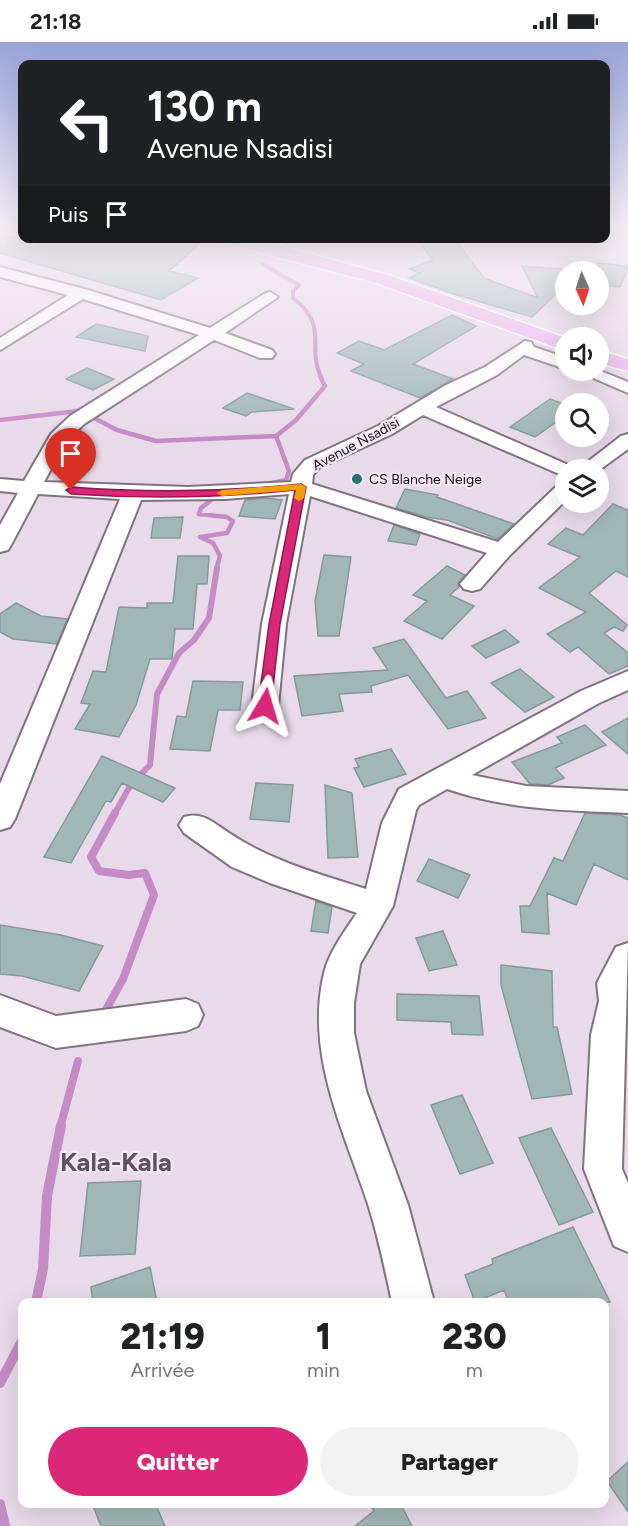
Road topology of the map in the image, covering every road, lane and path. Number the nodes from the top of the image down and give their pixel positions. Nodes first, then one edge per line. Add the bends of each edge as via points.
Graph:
1 (78, 295) edge
2 (89, 295) edge
3 (428, 295) edge
4 (270, 297) dead end
5 (0, 327) edge
6 (19, 332) junction
7 (215, 334) junction
8 (532, 341) junction
9 (555, 344) edge
10 (0, 345) edge
11 (266, 354) dead end
12 (609, 359) edge
13 (555, 360) edge
14 (628, 365) edge
15 (609, 380) edge
16 (628, 388) edge
17 (421, 407) junction
18 (628, 440) edge
19 (602, 459) edge
20 (555, 466) edge
21 (0, 485) edge
22 (30, 487) junction
23 (301, 487) junction
24 (132, 495) junction
25 (555, 499) edge
26 (0, 545) edge
27 (502, 550) junction
28 (472, 584) dead end
29 (628, 680) edge
30 (265, 706) dead end
31 (444, 777) junction
32 (628, 802) edge
33 (0, 819) edge
34 (194, 825) dead end
35 (377, 906) junction
36 (628, 957) edge
37 (0, 1011) edge
38 (186, 1015) dead end
39 (628, 1232) edge
40 (412, 1298) edge

1 - 6 street
2 - 7 street
3 - 8 highway
4 - 7 street
5 - 6 street
6 - 10 street
7 - 11 street
7 - 22 street via 77,420 58,438
8 - 9 highway
8 - 13 street via 526,351
8 - 17 street, Avenue Nsadisi via 491,371
12 - 14 highway
15 - 16 street
17 - 20 street
17 - 23 street, Avenue Nsadisi via 385,430 312,464 303,474
18 - 19 street
21 - 22 street, Avenue Nsadisi
22 - 24 street, Avenue Nsadisi
22 - 26 street
23 - 24 street, Avenue Nsadisi via 242,493
23 - 27 street
23 - 30 street via 274,624
24 - 33 street
25 - 27 street
27 - 28 street
29 - 31 street
31 - 32 street via 487,791 526,797
31 - 35 street via 409,797 399,812
34 - 35 street via 252,862
35 - 40 street via 341,970 336,1010 342,1068 359,1132 388,1206
36 - 39 street via 614,983 616,1001 608,1035 603,1169
37 - 38 street via 56,1032

